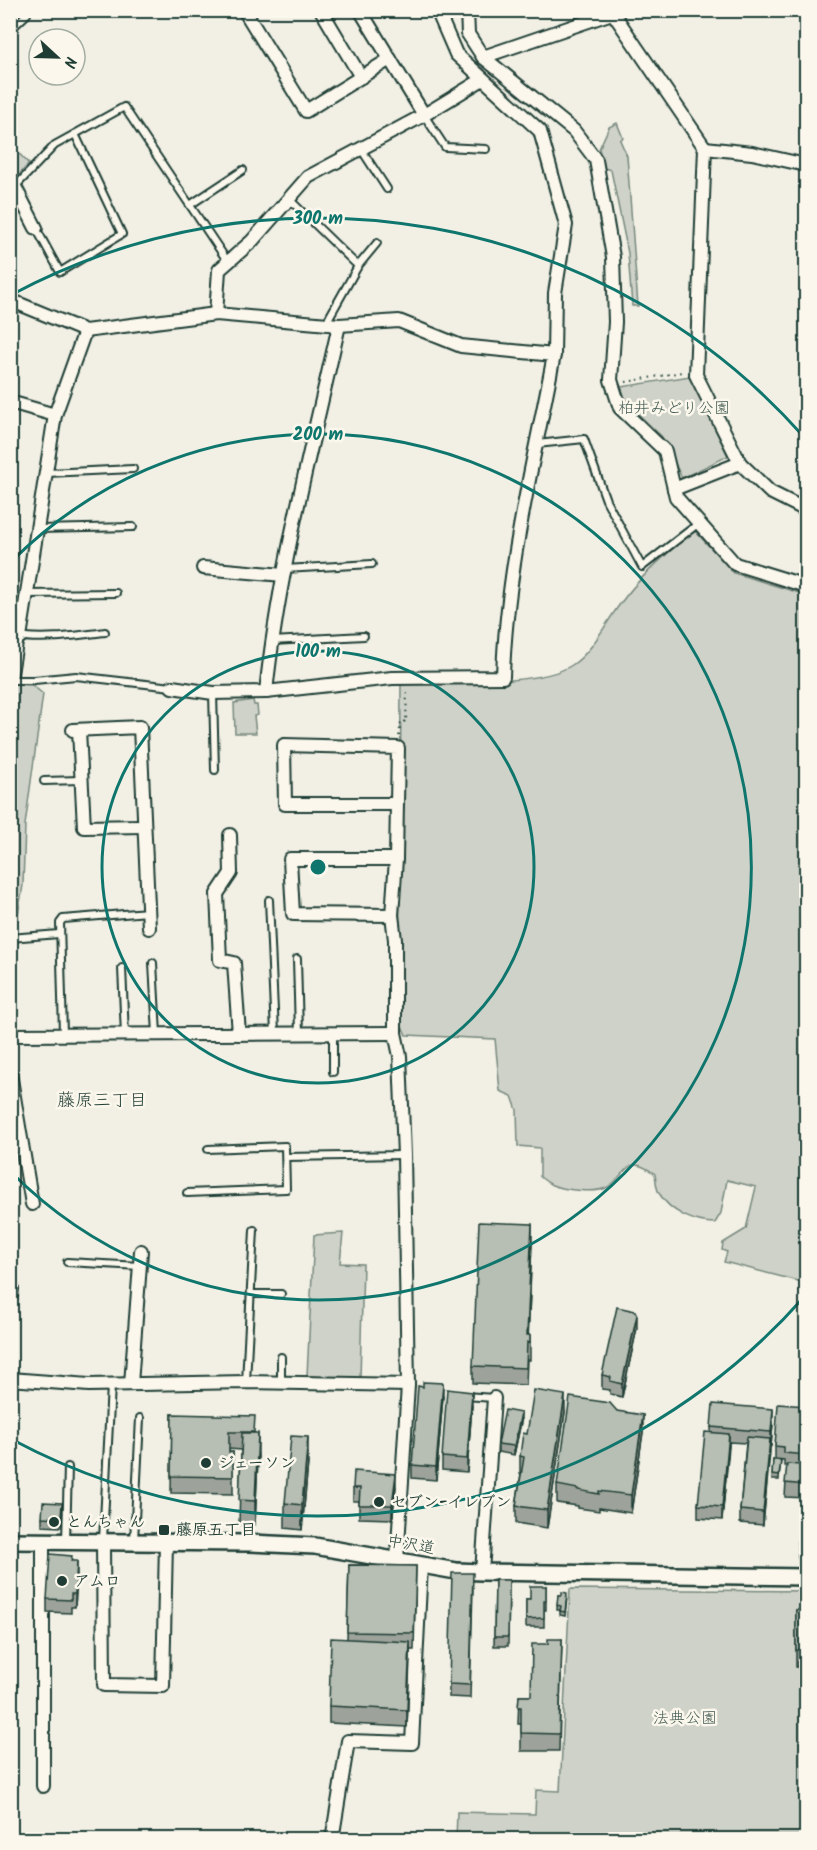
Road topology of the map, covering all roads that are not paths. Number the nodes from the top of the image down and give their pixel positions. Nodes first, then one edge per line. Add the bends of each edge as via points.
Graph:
1 (244, 10) edge
2 (321, 10) edge
3 (360, 10) edge
4 (437, 10) edge
5 (467, 10) edge
6 (611, 12) edge
7 (27, 14) dead end
8 (10, 30) edge
9 (483, 57) junction
10 (390, 60) junction
11 (361, 77) junction
12 (483, 79) junction
13 (424, 115) junction
14 (75, 134) junction
15 (705, 148) junction
16 (361, 149) junction
17 (486, 149) dead end
18 (807, 165) edge
19 (243, 170) dead end
20 (12, 187) edge
21 (387, 189) dead end
22 (289, 199) junction
23 (190, 205) junction
24 (36, 228) joint
25 (377, 243) dead end
26 (228, 261) junction
27 (358, 266) junction
28 (10, 300) edge
29 (216, 315) junction
30 (326, 324) junction
31 (339, 325) junction
32 (86, 332) junction
33 (554, 355) junction
34 (10, 402) edge
35 (55, 415) junction
36 (537, 444) junction
37 (740, 463) junction
38 (134, 469) dead end
39 (46, 473) junction
40 (674, 489) junction
41 (807, 510) edge
42 (699, 523) junction
43 (133, 527) dead end
44 (37, 529) junction
45 (372, 564) dead end
46 (203, 568) dead end
47 (284, 572) junction
48 (807, 586) edge
49 (116, 593) dead end
50 (27, 594) junction
51 (105, 632) dead end
52 (15, 636) edge
53 (364, 636) dead end
54 (272, 641) junction
55 (12, 680) edge
56 (172, 687) joint
57 (266, 692) junction
58 (213, 693) junction
59 (215, 770) dead end
60 (44, 780) dead end
61 (81, 780) junction
62 (396, 804) junction
63 (144, 826) junction
64 (230, 835) dead end
65 (396, 860) junction
66 (269, 900) dead end
67 (148, 912) junction
68 (392, 915) junction
69 (149, 928) dead end
70 (59, 934) junction
71 (10, 938) edge
72 (297, 959) dead end
73 (153, 963) dead end
74 (122, 968) dead end
75 (395, 1032) junction
76 (299, 1033) junction
77 (333, 1033) junction
78 (157, 1034) junction
79 (239, 1034) junction
80 (275, 1034) junction
81 (10, 1035) edge
82 (63, 1035) junction
83 (125, 1035) junction
84 (333, 1072) dead end
85 (10, 1073) edge
86 (208, 1149) dead end
87 (404, 1155) junction
88 (286, 1157) junction
89 (187, 1193) dead end
90 (32, 1204) dead end
91 (254, 1230) dead end
92 (141, 1251) dead end
93 (67, 1262) dead end
94 (140, 1266) junction
95 (10, 1281) edge
96 (251, 1294) junction
97 (281, 1294) dead end
98 (10, 1299) edge
99 (281, 1357) dead end
100 (10, 1379) edge
101 (246, 1382) junction
102 (280, 1383) junction
103 (131, 1384) junction
104 (111, 1385) junction
105 (412, 1389) junction
106 (462, 1395) edge
107 (494, 1398) joint
108 (141, 1418) dead end
109 (68, 1467) dead end
110 (10, 1541) edge
111 (43, 1542) junction
112 (66, 1542) junction
113 (103, 1542) junction
114 (134, 1542) junction
115 (166, 1542) junction
116 (397, 1561) junction
117 (420, 1565) junction
118 (482, 1572) junction
119 (807, 1577) edge
120 (43, 1786) dead end
121 (332, 1839) edge

1 - 11 street via 306,111
2 - 11 street
3 - 10 street
4 - 12 street via 456,54
5 - 9 street via 468,34
6 - 9 street
6 - 15 street
7 - 8 lane
9 - 40 street via 574,130 596,160 613,257 612,385 620,408 665,451
10 - 11 street
10 - 13 street
12 - 13 street
12 - 33 street via 540,131 566,225 555,293
13 - 16 street
13 - 17 lane via 445,147
14 - 20 lane via 55,145
14 - 23 lane via 124,107
14 - 24 lane via 122,234 60,272
15 - 18 street
15 - 37 street via 696,375
16 - 21 lane
16 - 22 street via 308,177
19 - 23 lane
20 - 24 street
22 - 26 street via 252,241
22 - 27 lane
23 - 26 lane
25 - 27 lane
26 - 29 street via 219,270
27 - 30 lane
28 - 32 street
29 - 30 street
29 - 32 street
30 - 31 street
31 - 33 street via 399,321 461,346
31 - 47 street
32 - 35 street
33 - 36 street
34 - 35 street
35 - 39 street
36 - 42 lane via 585,439 606,500 642,567
36 - 57 street via 504,635 503,677 407,678
37 - 40 street
37 - 41 street via 770,492
38 - 39 lane
39 - 44 street
40 - 42 street via 676,497
42 - 48 street via 735,564
43 - 44 lane
44 - 50 street
45 - 47 lane
46 - 47 street
47 - 54 street
49 - 50 lane
50 - 52 street
51 - 52 lane
52 - 55 lane
53 - 54 lane
54 - 57 street
55 - 56 lane via 76,676
56 - 58 street
57 - 58 street
58 - 59 lane
60 - 61 lane
61 - 63 street via 84,827
61 - 63 street via 76,730 140,727
62 - 62 street via 398,748 284,745 285,804
62 - 65 street
63 - 67 street
64 - 79 street via 231,873 218,894 220,960 234,963
65 - 68 street
65 - 68 street via 290,859 293,914
66 - 80 lane
67 - 69 street
67 - 70 lane via 63,919
68 - 75 street via 396,940
70 - 71 lane
70 - 82 lane
72 - 76 lane
73 - 78 lane
74 - 83 lane
75 - 77 street
75 - 87 street via 400,1056
76 - 77 street
76 - 80 street
77 - 84 lane
78 - 79 street
78 - 83 street
79 - 80 street
81 - 82 street
82 - 83 street
85 - 90 street
86 - 88 lane via 285,1146
87 - 88 lane
87 - 105 street
88 - 89 lane via 286,1189
91 - 96 lane
92 - 94 street
93 - 94 lane
94 - 103 street
95 - 98 street
96 - 97 lane
96 - 101 lane
99 - 102 lane
100 - 104 street
101 - 102 street
101 - 103 street
102 - 105 street
103 - 104 street
104 - 113 lane
105 - 116 street
106 - 107 lane
107 - 118 street
108 - 114 lane
109 - 112 lane
110 - 111 street, 中沢道
111 - 112 street, 中沢道
111 - 120 street
112 - 113 street, 中沢道
113 - 114 street, 中沢道
113 - 115 street via 104,1685 163,1686
114 - 115 street, 中沢道
115 - 116 street, 中沢道 via 315,1546
116 - 117 street, 中沢道
117 - 118 street, 中沢道
117 - 121 street via 412,1743 348,1741
118 - 119 street, 中沢道

